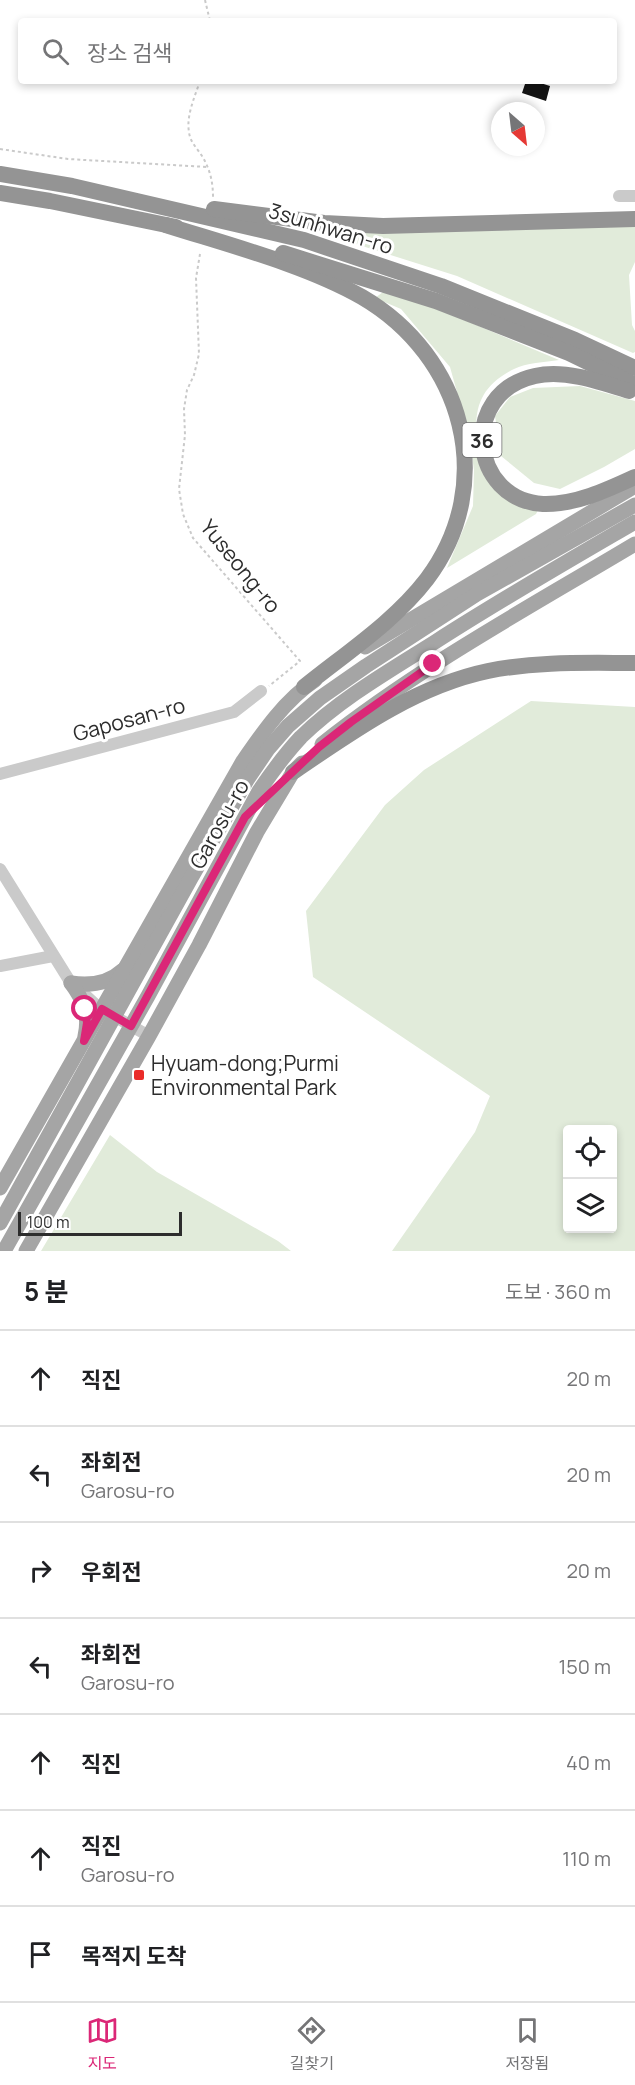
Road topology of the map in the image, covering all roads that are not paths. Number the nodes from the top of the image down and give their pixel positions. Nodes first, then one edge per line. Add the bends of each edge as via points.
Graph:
1 (0, 174) edge
2 (0, 194) edge
3 (619, 196) dead end
4 (635, 196) edge
5 (125, 198) junction
6 (635, 219) edge
7 (166, 225) junction
8 (635, 368) edge
9 (635, 385) edge
10 (635, 393) edge
11 (635, 477) edge
12 (635, 486) edge
13 (635, 505) edge
14 (635, 522) edge
15 (635, 544) edge
16 (635, 663) edge
17 (304, 687) junction
18 (261, 691) road end
19 (293, 772) junction
20 (0, 774) edge
21 (245, 817) junction
22 (238, 868) junction
23 (0, 869) edge
24 (191, 878) junction
25 (53, 956) junction
26 (0, 966) edge
27 (127, 966) junction
28 (71, 983) junction
29 (109, 1013) junction
30 (131, 1026) junction
31 (149, 1036) junction
32 (84, 1041) junction
33 (0, 1188) edge
34 (0, 1223) edge
35 (4, 1251) edge
36 (26, 1251) edge

1 - 5 highway, 3sunhwan-ro
2 - 7 highway, 3sunhwan-ro
3 - 4 street
5 - 6 highway via 364,225
5 - 8 highway, 3sunhwan-ro via 304,240 441,286
7 - 9 highway, 3sunhwan-ro via 296,256 436,301 569,353
7 - 17 highway via 326,279 381,309 431,361 457,415 464,447 464,493 456,528 442,555 403,606
10 - 11 highway, 36 via 577,377 535,376 516,383 499,397 485,416 481,432 485,458 494,476 512,493 533,502 579,500
12 - 17 main road, Garosu-ro via 386,633
13 - 24 main road, Garosu-ro via 477,594 320,698 268,749
14 - 21 main road, Garosu-ro via 485,609 327,714 282,759
15 - 19 main road, Garosu-ro via 433,664 351,722
16 - 19 highway via 545,663 464,677 377,717
17 - 27 main road, Garosu-ro via 243,761
18 - 20 street, Gaposan-ro via 234,712
19 - 21 main road
19 - 22 main road, Garosu-ro
21 - 22 main road
21 - 30 main road, Garosu-ro
22 - 31 main road, Garosu-ro
23 - 25 street
24 - 27 main road, Garosu-ro
24 - 29 main road, Garosu-ro
25 - 26 street
25 - 28 street
27 - 28 main road via 104,981
27 - 29 main road, Garosu-ro
28 - 29 street
28 - 32 main road via 85,1009
29 - 30 street
29 - 32 main road, Garosu-ro
29 - 34 main road, Garosu-ro
30 - 31 street
30 - 35 main road, Garosu-ro
31 - 36 main road, Garosu-ro
32 - 33 main road, Garosu-ro

